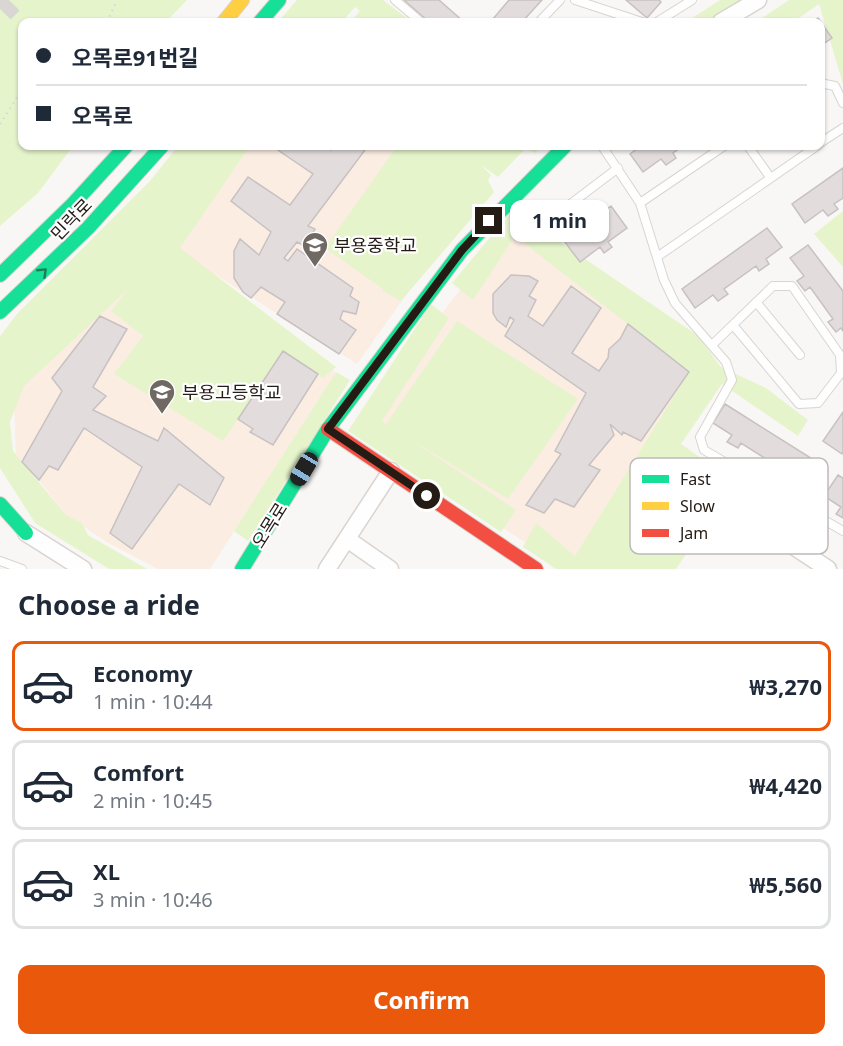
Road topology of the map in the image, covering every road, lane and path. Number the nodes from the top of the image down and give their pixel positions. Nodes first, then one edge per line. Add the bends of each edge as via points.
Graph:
1 (117, 0) edge
2 (242, 0) edge
3 (279, 0) edge
4 (395, 0) edge
5 (560, 0) edge
6 (575, 0) edge
7 (692, 0) edge
8 (758, 0) edge
9 (109, 18) edge
10 (227, 18) edge
11 (263, 18) edge
12 (417, 18) edge
13 (543, 18) edge
14 (630, 18) edge
15 (663, 18) edge
16 (728, 18) edge
17 (825, 84) edge
18 (18, 96) edge
19 (843, 103) edge
20 (0, 124) edge
21 (843, 128) edge
22 (825, 140) edge
23 (122, 150) edge
24 (158, 150) edge
25 (561, 150) edge
26 (605, 150) edge
27 (718, 150) edge
28 (751, 150) edge
29 (811, 150) edge
30 (618, 168) junction
31 (770, 177) junction
32 (640, 202) junction
33 (556, 215) dead end
34 (657, 256) junction
35 (0, 275) edge
36 (19, 296) junction
37 (756, 302) junction
38 (0, 312) edge
39 (0, 321) edge
40 (733, 325) junction
41 (712, 345) junction
42 (800, 355) dead end
43 (328, 429) junction
44 (718, 458) edge
45 (391, 471) junction
46 (0, 504) edge
47 (0, 519) edge
48 (828, 522) edge
49 (843, 531) edge
50 (26, 533) junction
51 (346, 539) junction
52 (805, 554) edge
53 (0, 561) edge
54 (22, 569) edge
55 (83, 569) edge
56 (242, 569) edge
57 (327, 569) edge
58 (390, 569) edge
59 (536, 569) edge
60 (828, 569) edge

1 - 9 path
2 - 10 street
3 - 11 street
4 - 12 lane
5 - 13 lane
6 - 14 lane
7 - 15 lane
8 - 16 street
17 - 19 lane via 835,86
18 - 20 path
21 - 22 lane
23 - 35 street, 민락로
36 -> 24 street, 민락로
25 - 43 street, 오목로 via 462,250
26 - 30 lane
27 - 32 lane
28 - 31 lane
29 - 31 lane
30 - 32 lane
30 - 33 lane
31 - 34 lane
32 - 34 lane
34 - 41 lane via 675,303
36 - 38 street, 민락로
36 - 39 street
37 - 40 lane
37 - 40 lane via 772,286 792,286 840,355 841,372 818,403 800,404
37 - 42 lane
40 - 41 lane
41 - 44 lane via 726,362 732,380 700,437 704,450
43 - 45 street
43 - 56 street, 오목로
45 - 51 street
45 - 59 street
46 - 50 street
47 - 50 street
48 - 49 lane
50 - 55 street
51 - 57 street
51 - 58 street
52 - 60 street
53 - 54 lane

